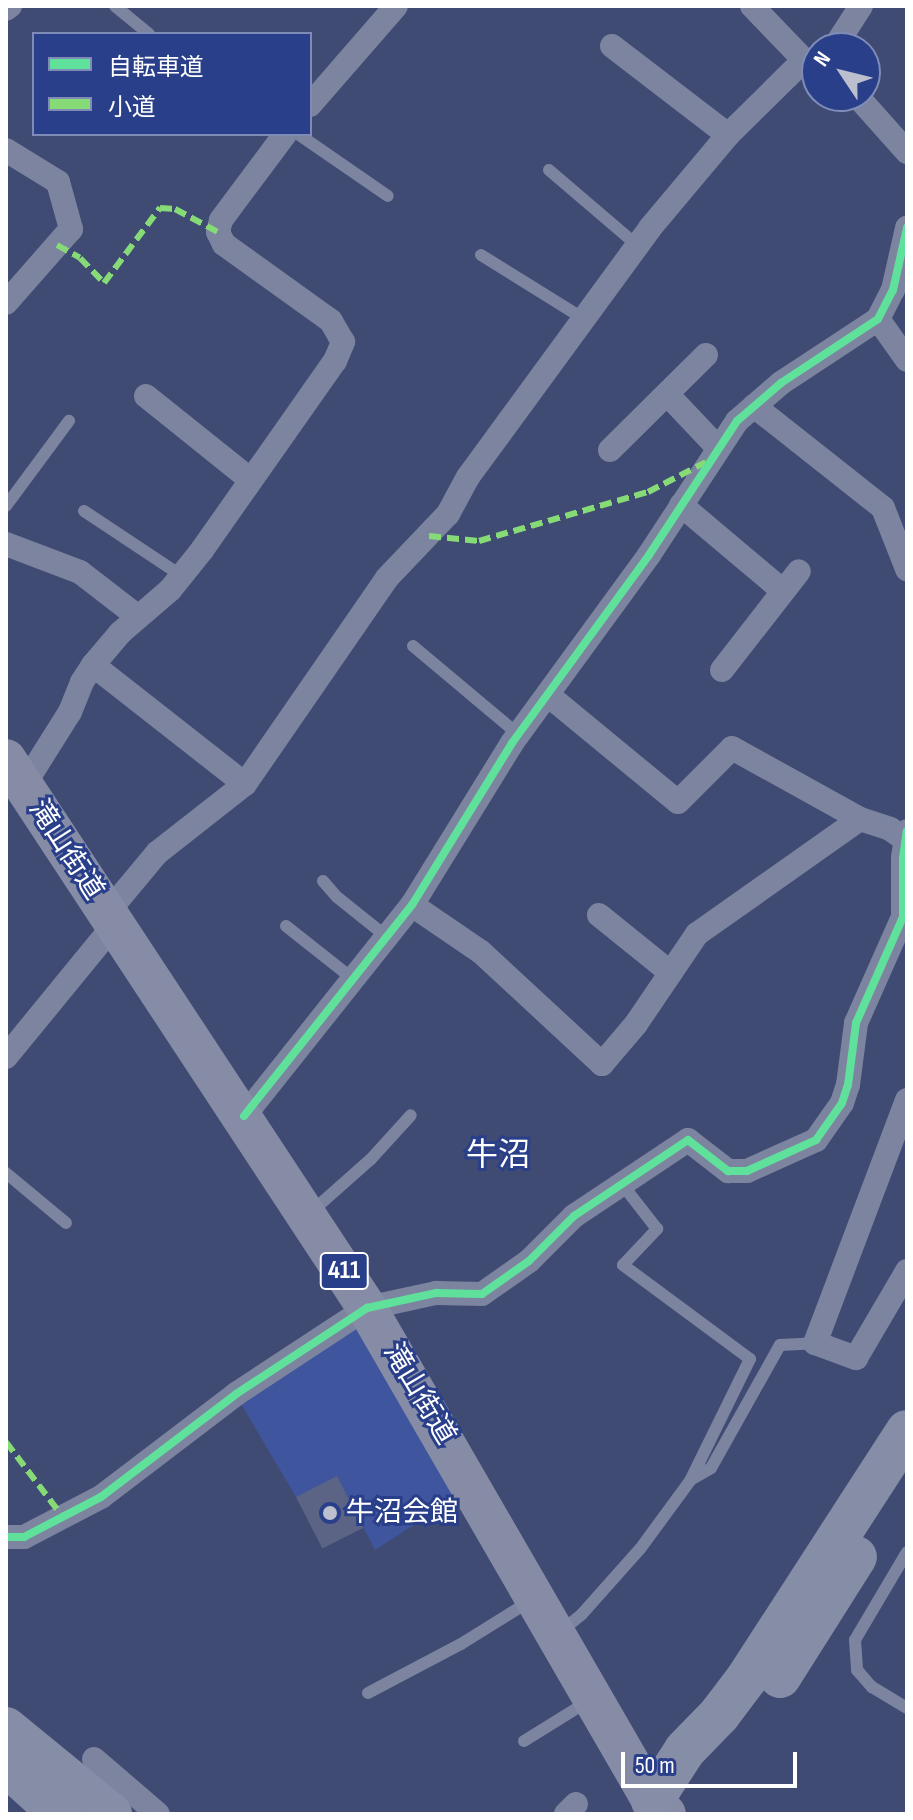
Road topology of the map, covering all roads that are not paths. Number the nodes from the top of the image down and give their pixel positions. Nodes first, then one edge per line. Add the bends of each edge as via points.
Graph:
1 (115, 6) edge
2 (752, 6) edge
3 (861, 6) edge
4 (391, 8) edge
5 (147, 32) edge
6 (844, 32) edge
7 (612, 46) dead end
8 (801, 54) edge
9 (801, 71) edge
10 (312, 103) edge
11 (871, 112) edge
12 (728, 135) junction
13 (284, 136) edge
14 (301, 136) edge
15 (6, 150) edge
16 (907, 152) edge
17 (549, 170) dead end
18 (388, 196) dead end
19 (907, 228) edge
20 (638, 246) junction
21 (481, 255) dead end
22 (6, 303) edge
23 (584, 319) junction
24 (878, 319) junction
25 (706, 355) dead end
26 (907, 360) edge
27 (667, 394) junction
28 (146, 396) dead end
29 (754, 406) junction
30 (69, 421) dead end
31 (718, 448) junction
32 (610, 450) dead end
33 (251, 480) junction
34 (681, 505) junction
35 (6, 506) edge
36 (84, 511) dead end
37 (6, 544) edge
38 (907, 569) edge
39 (799, 571) dead end
40 (182, 576) junction
41 (783, 591) junction
42 (137, 616) junction
43 (413, 646) dead end
44 (93, 665) junction
45 (722, 670) dead end
46 (548, 695) junction
47 (519, 735) junction
48 (15, 772) edge
49 (245, 784) junction
50 (860, 819) junction
51 (906, 835) edge
52 (323, 881) dead end
53 (412, 905) junction
54 (599, 915) dead end
55 (111, 918) junction
56 (286, 926) dead end
57 (387, 937) junction
58 (671, 973) junction
59 (353, 979) junction
60 (6, 1057) edge
61 (907, 1100) edge
62 (411, 1115) dead end
63 (244, 1116) junction
64 (6, 1173) edge
65 (622, 1184) junction
66 (307, 1215) junction
67 (66, 1223) dead end
68 (907, 1271) edge
69 (367, 1308) junction
70 (815, 1343) junction
71 (907, 1431) edge
72 (907, 1470) edge
73 (690, 1481) junction
74 (6, 1537) edge
75 (907, 1552) edge
76 (536, 1597) junction
77 (557, 1635) junction
78 (368, 1693) dead end
79 (593, 1698) junction
80 (907, 1708) edge
81 (6, 1728) edge
82 (524, 1741) dead end
83 (91, 1755) joint
84 (6, 1765) edge
85 (658, 1810) edge
86 (45, 1814) edge
87 (60, 1814) edge
88 (111, 1814) edge
89 (158, 1814) edge

1 - 5 lane
2 - 8 street
3 - 6 street
4 - 10 street
7 - 12 street
9 - 12 street
11 - 16 street
12 - 20 street
13 - 33 street via 221,220 218,232 224,244 331,321 343,342
14 - 18 lane
15 - 22 street via 58,182 71,229
17 - 20 lane
19 - 24 street via 893,290
20 - 23 street
21 - 23 lane
23 - 49 street via 468,477 448,514 387,578
24 - 26 street
24 - 29 street
25 - 27 street
27 - 31 street
27 - 32 street
28 - 33 street
29 - 31 street
29 - 38 street via 883,508
30 - 35 lane
31 - 34 street
33 - 40 street
34 - 41 street
34 - 46 street
36 - 40 lane
37 - 42 street via 80,572
39 - 41 street
40 - 42 street
41 - 45 street
42 - 44 street
43 - 47 lane
44 - 48 street via 70,712
44 - 49 street
46 - 47 street
46 - 50 street via 678,802 732,748
47 - 53 street
48 - 55 highway, 滝山街道 / 411
49 - 55 street via 157,853
50 - 51 street
50 - 58 street via 697,934
51 - 65 street via 903,917 856,1023 848,1085 831,1123 816,1140 747,1171 728,1171 688,1140
52 - 57 lane
53 - 57 street
53 - 58 street via 481,952 602,1064
54 - 58 street
55 - 60 street
55 - 63 highway, 滝山街道 / 411
56 - 59 lane
57 - 59 street
59 - 63 street
61 - 70 street
62 - 66 lane
63 - 66 highway, 滝山街道 / 411
64 - 67 lane
65 - 69 street via 574,1216 529,1261 482,1294 436,1293
65 - 73 lane via 657,1229 623,1265 750,1359
66 - 69 highway, 滝山街道 / 411
68 - 70 street via 856,1358
69 - 74 street via 236,1394 101,1497 24,1537
69 - 76 highway, 滝山街道 / 411
70 - 73 lane via 780,1345 711,1468
71 - 85 highway via 747,1678 685,1750
72 - 85 highway via 818,1621 739,1734
73 - 77 lane via 640,1549
75 - 80 lane via 855,1640 857,1670 872,1687
76 - 77 highway, 滝山街道 / 411
76 - 78 lane
77 - 79 highway, 滝山街道 / 411
79 - 82 lane
79 - 85 highway, 滝山街道 / 411
81 - 88 highway, bridge
83 - 86 lane
83 - 89 street
84 - 87 highway, bridge

